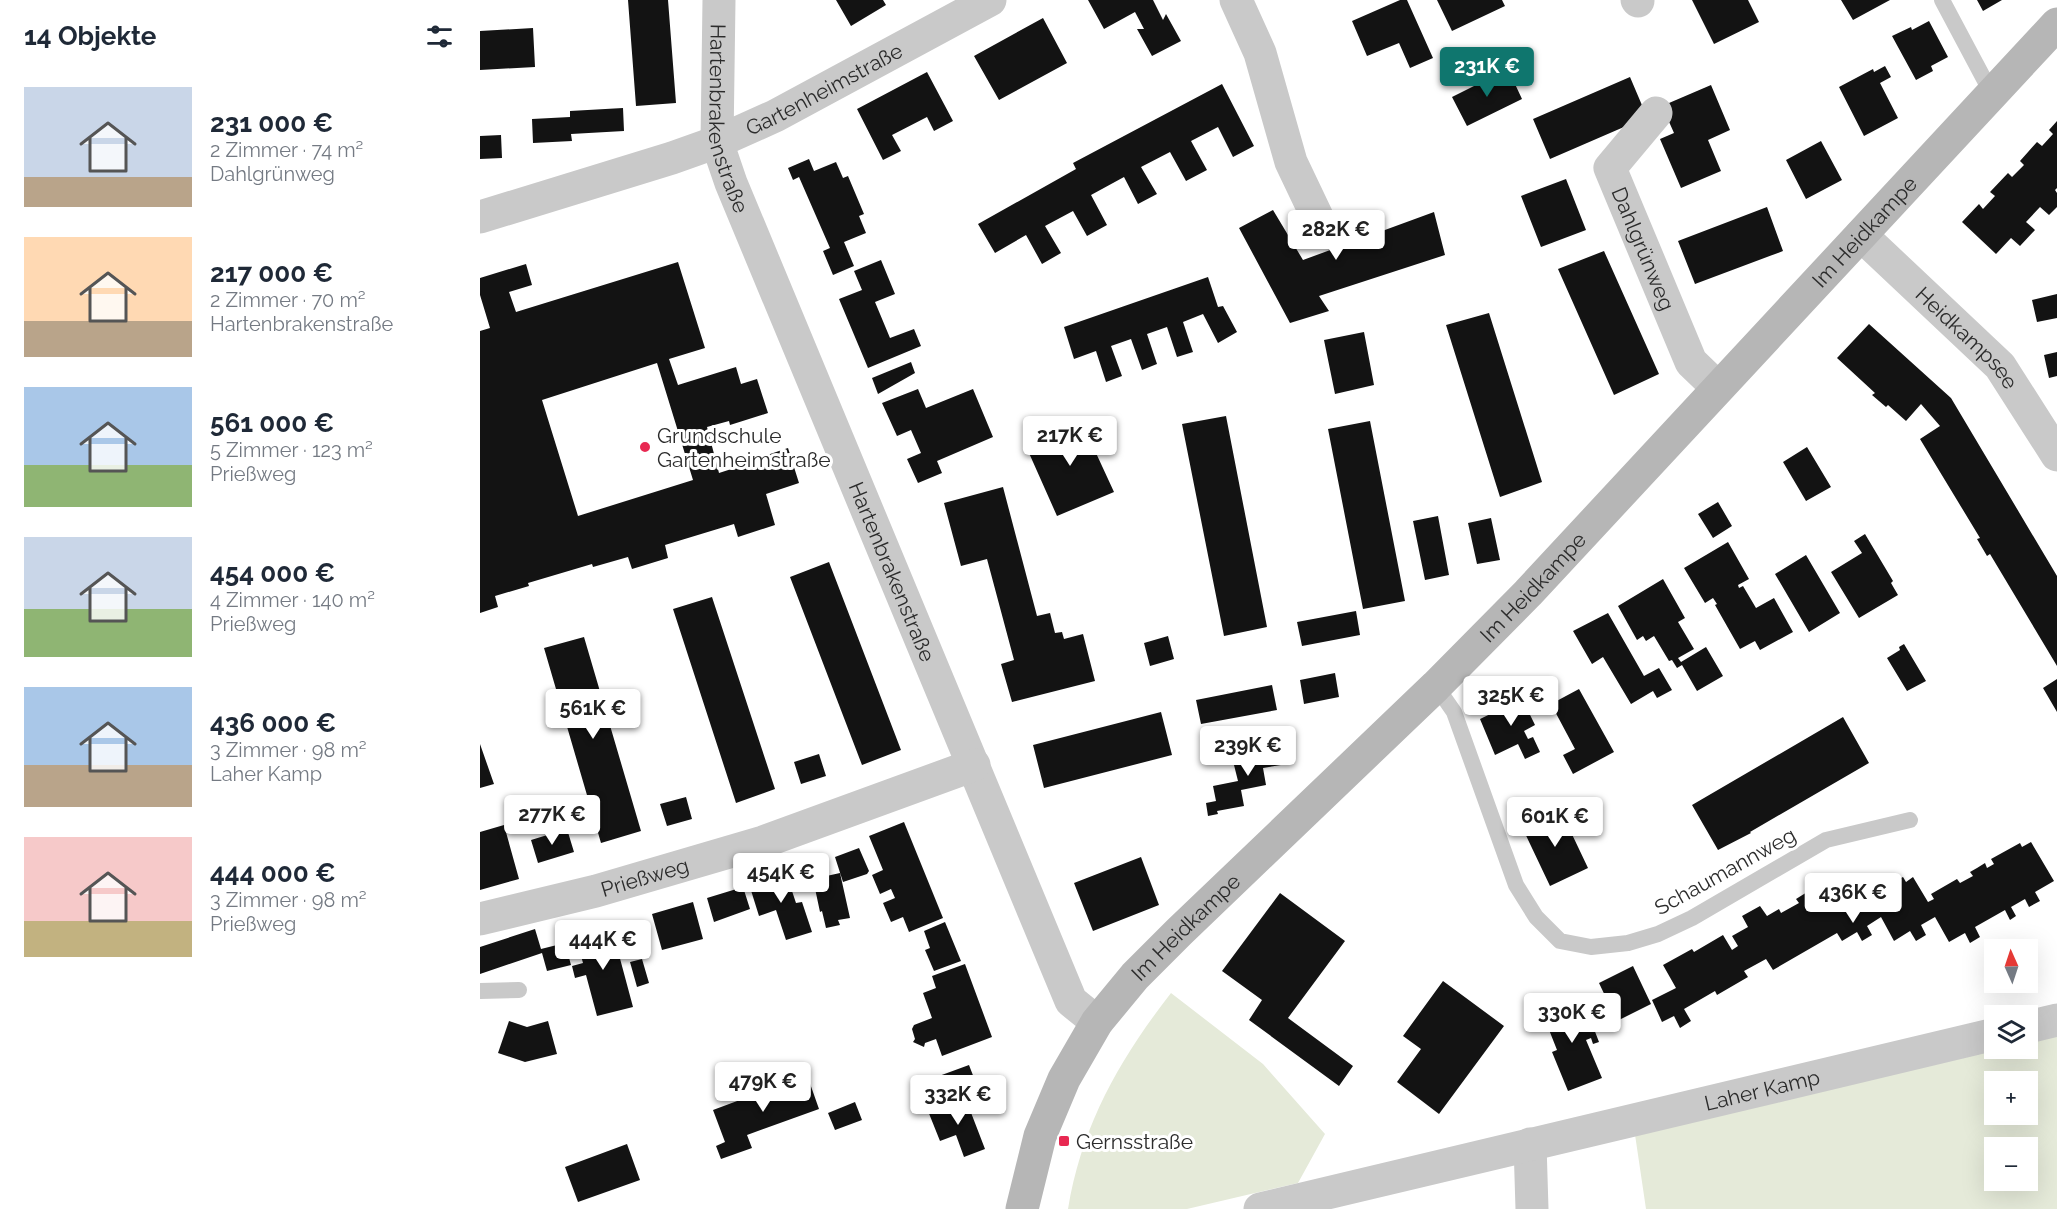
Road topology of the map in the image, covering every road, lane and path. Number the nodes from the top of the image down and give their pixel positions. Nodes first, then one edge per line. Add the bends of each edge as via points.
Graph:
1 (719, 0) edge
2 (990, 0) edge
3 (1236, 0) edge
4 (1941, 0) edge
5 (2057, 24) edge
6 (1992, 94) junction
7 (1656, 113) dead end
8 (717, 142) junction
9 (480, 217) edge
10 (1321, 225) dead end
11 (1861, 235) junction
12 (1718, 388) junction
13 (2057, 455) edge
14 (1436, 686) junction
15 (974, 765) junction
16 (1910, 820) dead end
17 (480, 919) edge
18 (519, 990) dead end
19 (480, 991) edge
20 (2057, 1020) edge
21 (1097, 1022) junction
22 (2038, 1025) edge
23 (1984, 1037) edge
24 (1530, 1144) junction
25 (1022, 1209) edge
26 (1260, 1209) edge
27 (1532, 1209) edge

1 - 8 street, Hartenbrakenstraße
2 - 8 street, Gartenheimstraße via 775,116
3 - 10 street via 1260,53 1291,162
4 - 6 lane
5 - 6 street, Im Heidkampe
6 - 11 street, Im Heidkampe
7 - 12 street, Dahlgrünweg via 1610,168 1690,362
8 - 9 street, Gartenheimstraße
8 - 15 street, Hartenbrakenstraße
11 - 12 street, Im Heidkampe
11 - 13 street, Heidkampsee via 2000,366
12 - 14 street, Im Heidkampe
14 - 16 lane, Schaumannweg via 1454,712 1516,885 1536,917 1560,941 1592,947 1659,934 1826,840
14 - 21 street, Im Heidkampe via 1179,932
15 - 17 street, Prießweg via 763,842 596,891
15 - 21 street, Hartenbrakenstraße via 1071,1001
18 - 19 lane
20 - 22 street
21 - 25 street, Im Heidkampe via 1064,1079 1040,1136
23 - 24 street, Laher Kamp
24 - 26 street, Laher Kamp
24 - 27 street

